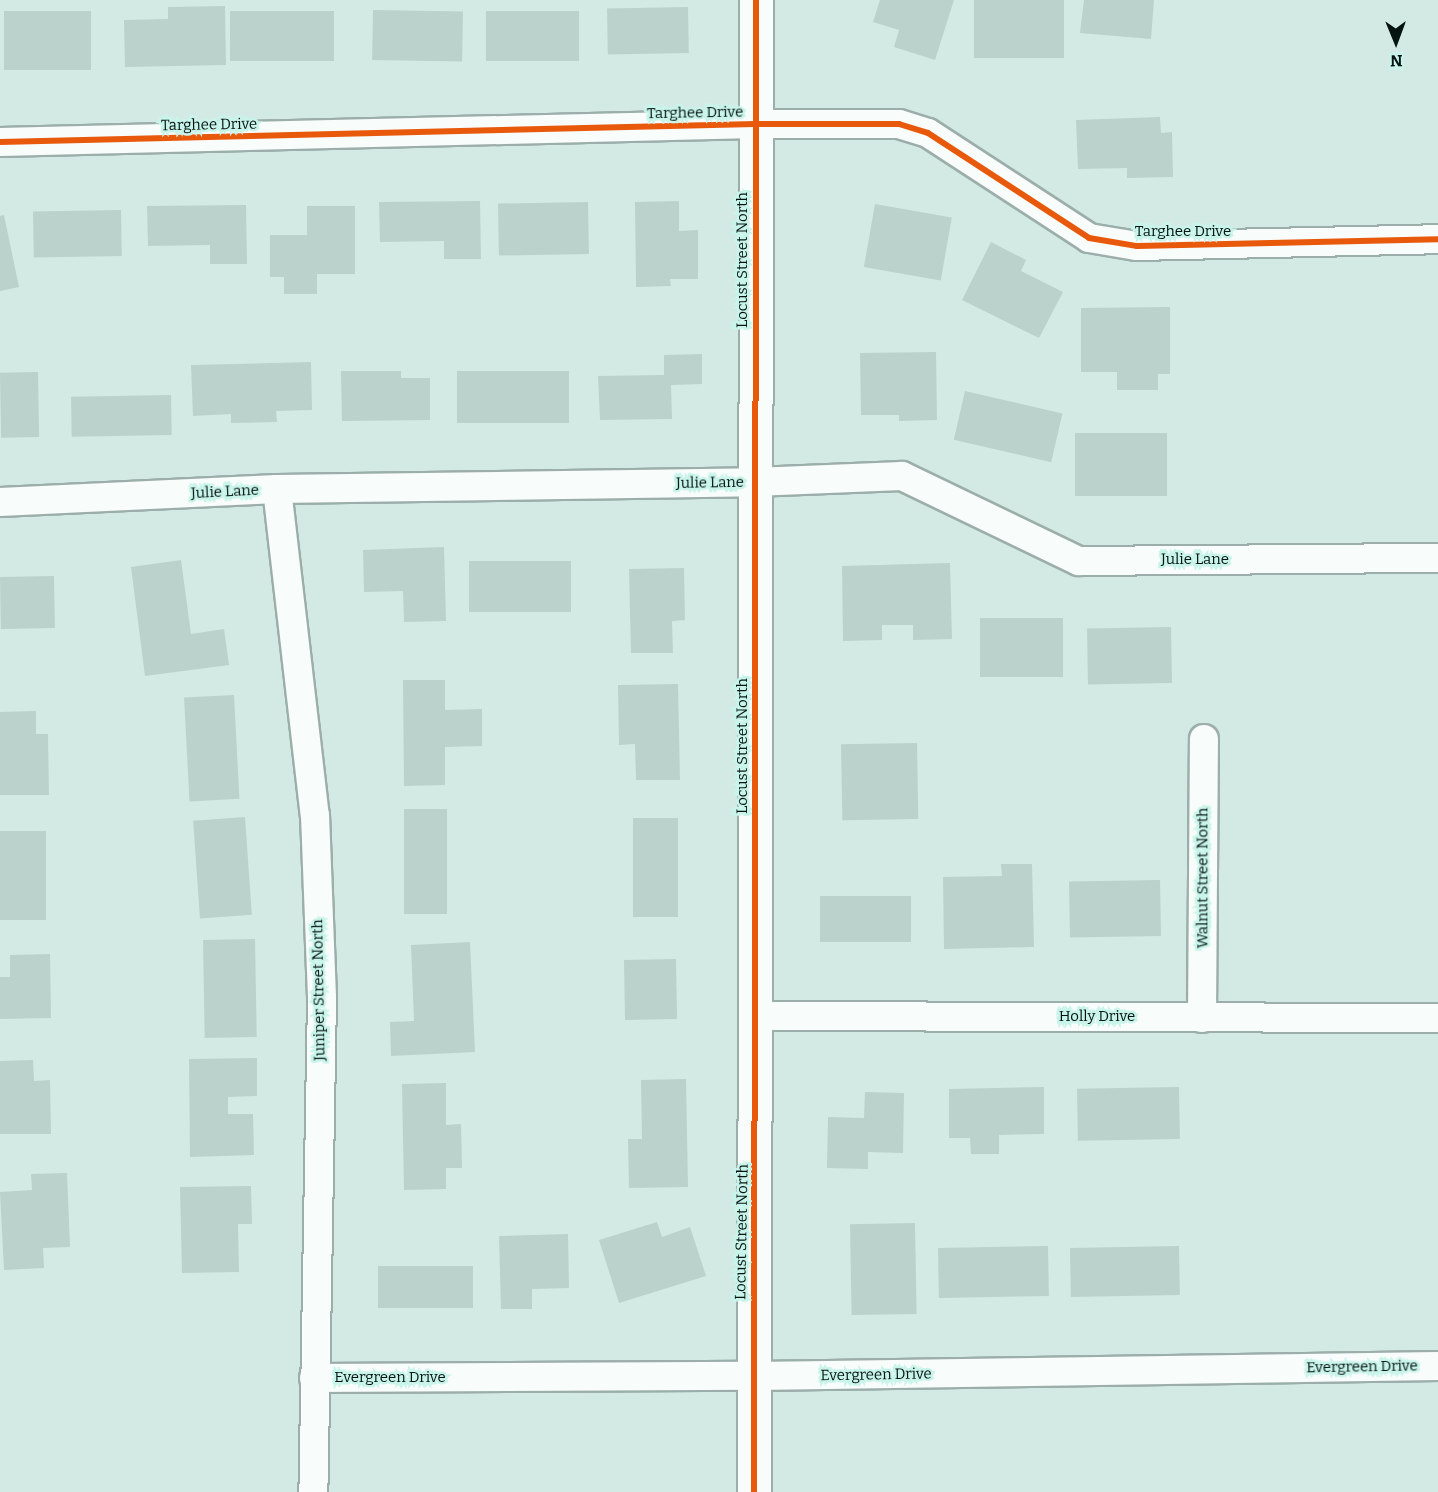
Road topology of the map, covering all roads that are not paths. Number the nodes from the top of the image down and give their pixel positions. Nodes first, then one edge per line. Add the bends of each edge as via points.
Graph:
1 (756, 0) edge
2 (755, 124) junction
3 (0, 142) edge
4 (1438, 239) edge
5 (754, 482) junction
6 (277, 489) junction
7 (0, 502) edge
8 (1438, 558) edge
9 (1204, 739) dead end
10 (756, 1016) junction
11 (1202, 1018) junction
12 (1438, 1018) edge
13 (1438, 1366) edge
14 (752, 1376) junction
15 (314, 1378) junction
16 (313, 1492) edge
17 (754, 1492) edge

1 - 2 street, Locust Street North
2 - 3 street, Targhee Drive
2 - 4 street, Targhee Drive via 899,124 928,133 1089,238 1137,246
2 - 5 street, Locust Street North
5 - 6 street, Julie Lane
5 - 8 street, Julie Lane via 902,476 1079,561
5 - 10 street, Locust Street North
6 - 7 street, Julie Lane
6 - 15 street, Juniper Street North via 315,815 322,997
9 - 11 street, Walnut Street North
10 - 11 street, Holly Drive
10 - 14 street, Locust Street North
11 - 12 street, Holly Drive
13 - 14 street, Evergreen Drive
14 - 15 street, Evergreen Drive
14 - 17 street, Locust Street North
15 - 16 street, Juniper Street North

